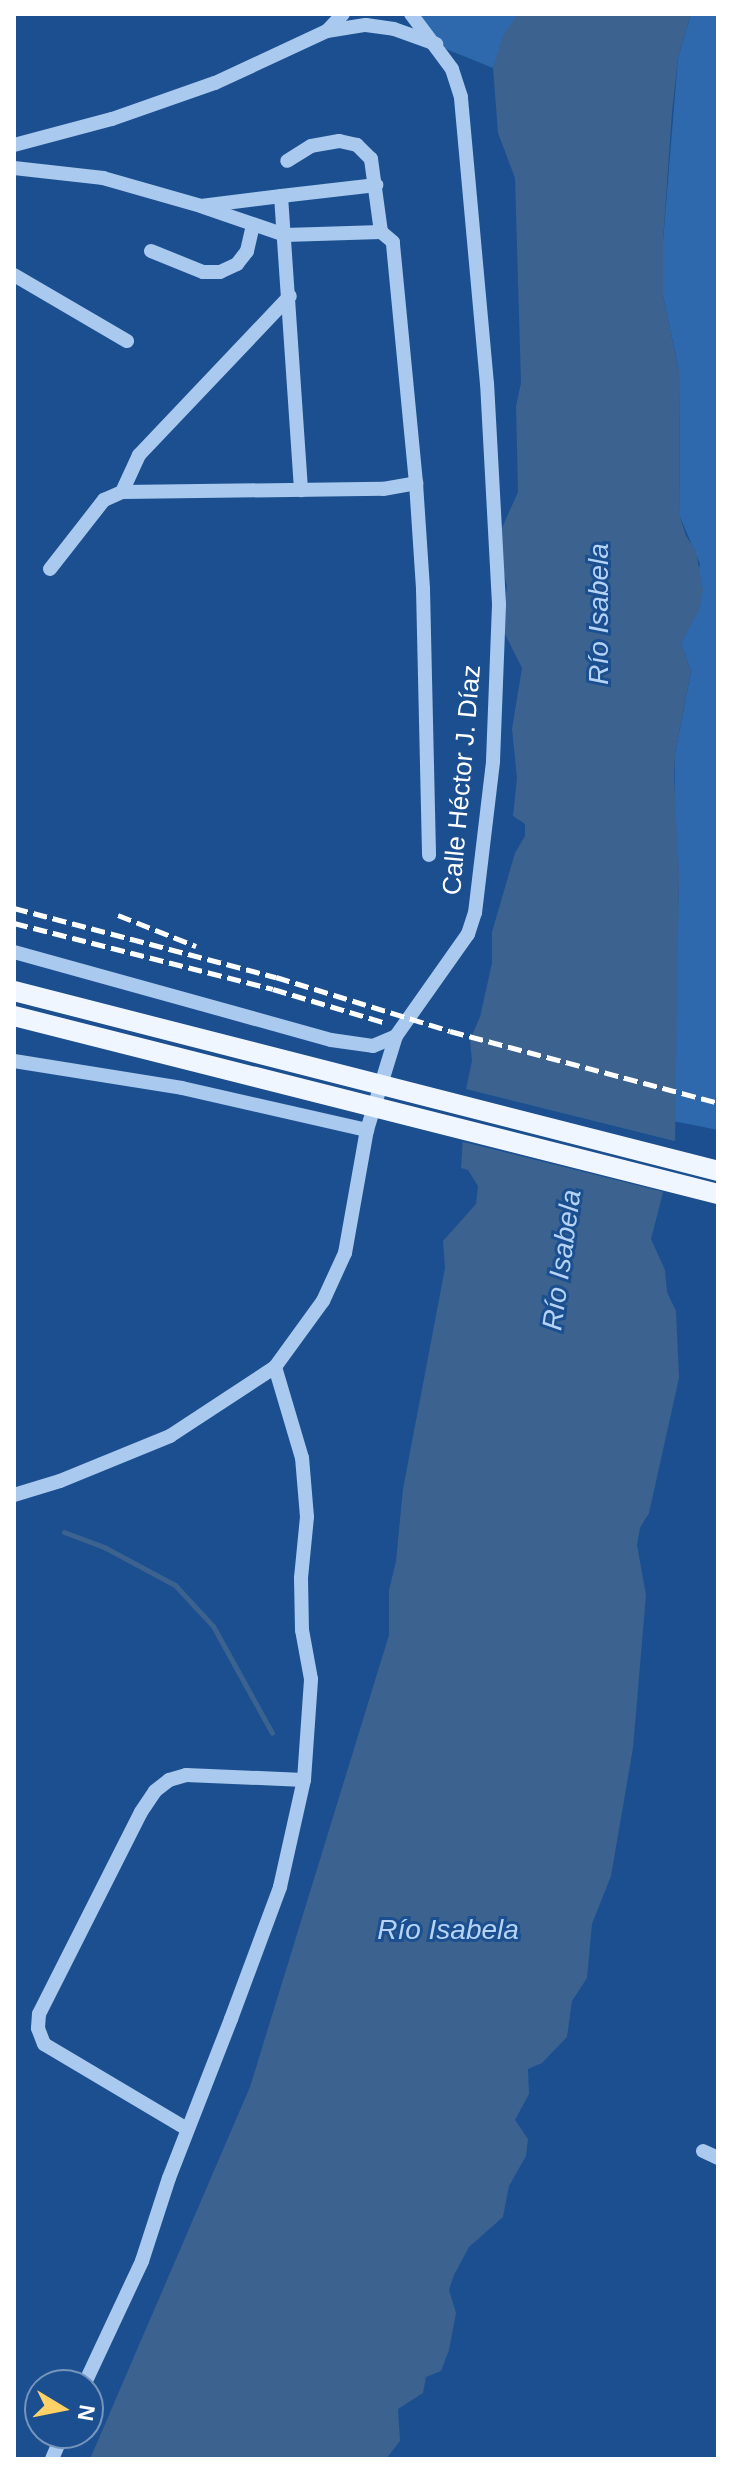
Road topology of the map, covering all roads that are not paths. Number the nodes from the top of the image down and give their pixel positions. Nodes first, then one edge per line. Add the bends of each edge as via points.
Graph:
1 (343, 14) edge
2 (411, 14) edge
3 (327, 31) junction
4 (436, 45) junction
5 (16, 142) edge
6 (287, 161) dead end
7 (14, 168) edge
8 (376, 185) junction
9 (281, 196) junction
10 (201, 206) junction
11 (253, 226) junction
12 (381, 232) junction
13 (285, 235) junction
14 (151, 251) dead end
15 (14, 275) edge
16 (290, 296) junction
17 (127, 341) dead end
18 (416, 483) junction
19 (301, 490) junction
20 (122, 492) junction
21 (50, 569) dead end
22 (429, 855) dead end
23 (14, 952) edge
24 (14, 991) edge
25 (14, 1016) edge
26 (396, 1036) junction
27 (14, 1061) edge
28 (367, 1130) junction
29 (718, 1171) edge
30 (718, 1194) edge
31 (275, 1367) junction
32 (14, 1495) edge
33 (304, 1780) junction
34 (187, 2129) junction
35 (703, 2151) dead end
36 (718, 2158) edge
37 (91, 2369) edge

1 - 3 street
2 - 4 street, Calle Héctor J. Díaz
3 - 4 street via 366,25
3 - 5 street via 215,83 112,119
4 - 26 street, Calle Héctor J. Díaz via 452,69 461,97 486,369 499,604 495,714 475,913 468,934
6 - 8 street via 311,146 339,141 357,145 371,159
7 - 10 street via 103,178
8 - 9 street
8 - 12 street
9 - 10 street
9 - 13 street
10 - 11 street
11 - 13 street
11 - 14 street via 247,251 237,264 220,272 203,272
12 - 13 street
12 - 18 street via 393,242
13 - 16 street
15 - 17 street
16 - 19 street
16 - 20 street via 139,455
18 - 19 street
18 - 22 street
19 - 20 street
20 - 21 street via 104,500
23 - 26 street via 331,1040 373,1046
24 - 29 main road
25 - 30 main road
26 - 28 street, Calle Héctor J. Díaz
27 - 28 street via 182,1088
28 - 31 street, Calle Héctor J. Díaz via 345,1253 323,1301
31 - 32 street, Calle Héctor J. Díaz via 170,1436
31 - 33 street via 302,1458 307,1517 302,1630 311,1679
33 - 34 street via 280,1887
33 - 34 street via 186,1775 155,1791 39,2014 44,2044
34 - 37 street via 142,2261
35 - 36 street

